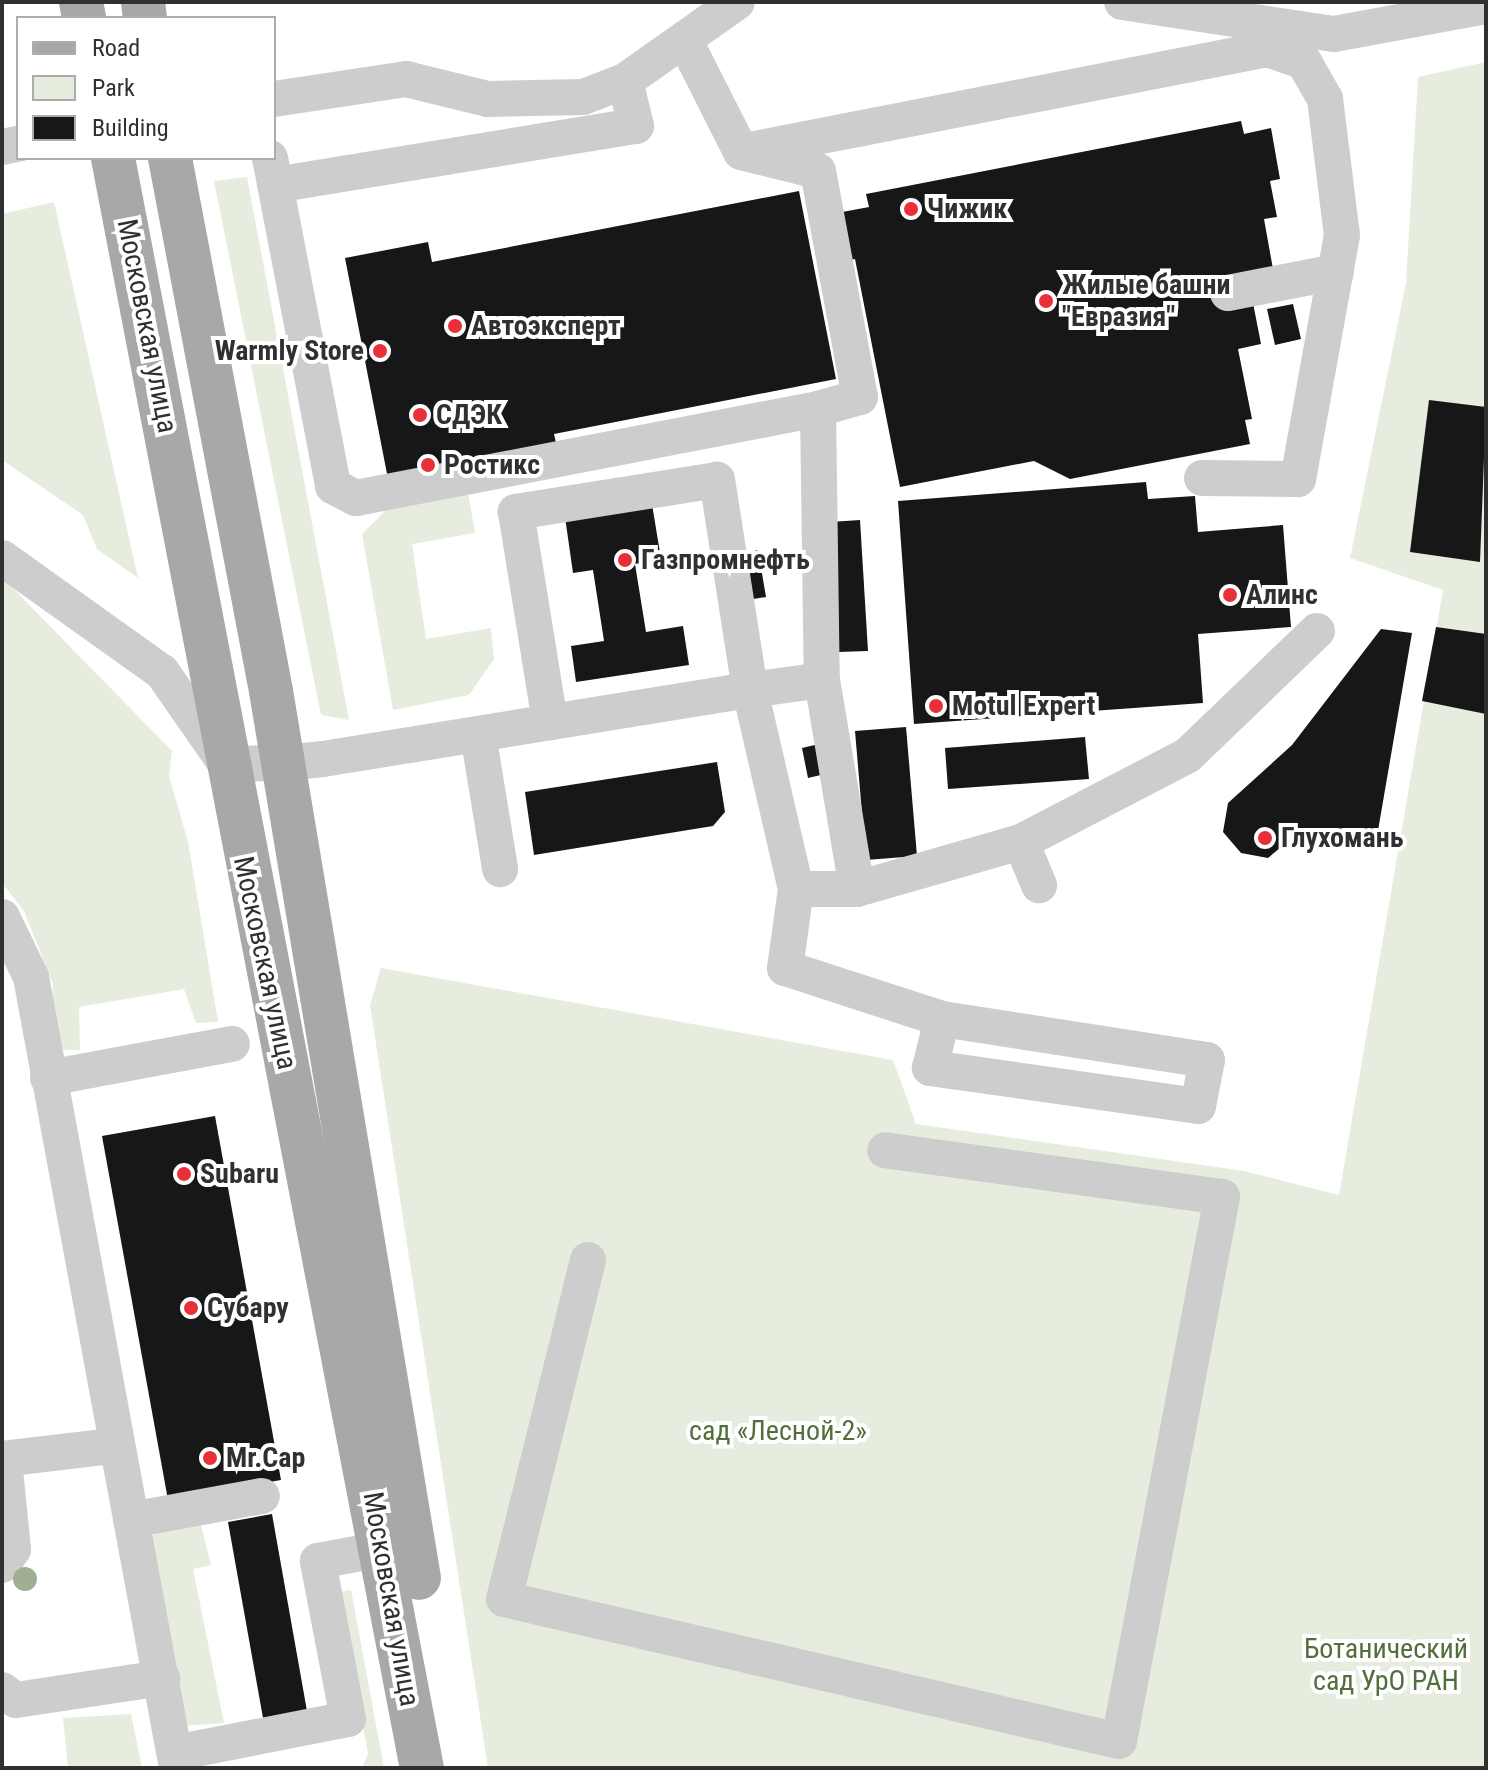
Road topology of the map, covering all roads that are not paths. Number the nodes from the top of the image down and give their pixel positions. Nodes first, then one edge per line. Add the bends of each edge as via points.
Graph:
1 (737, 2) edge
2 (1122, 2) edge
3 (1486, 6) edge
4 (1253, 12) edge
5 (685, 41) junction
6 (625, 81) junction
7 (276, 99) edge
8 (741, 152) junction
9 (113, 160) edge
10 (170, 160) edge
11 (272, 171) edge
12 (1336, 272) junction
13 (1228, 293) dead end
14 (818, 409) junction
15 (1202, 478) dead end
16 (2, 558) edge
17 (1317, 631) dead end
18 (822, 680) junction
19 (750, 690) junction
20 (550, 722) junction
21 (478, 734) junction
22 (283, 763) junction
23 (226, 764) junction
24 (1021, 842) junction
25 (500, 869) dead end
26 (1039, 885) dead end
27 (796, 889) junction
28 (857, 889) junction
29 (2, 917) edge
30 (17, 979) edge
31 (942, 1019) junction
32 (232, 1044) dead end
33 (48, 1078) junction
34 (885, 1150) dead end
35 (588, 1260) dead end
36 (113, 1446) junction
37 (3, 1459) edge
38 (262, 1496) dead end
39 (131, 1520) junction
40 (383, 1549) junction
41 (2, 1565) edge
42 (162, 1678) junction
43 (2, 1690) edge
44 (1092, 1753) edge
45 (176, 1761) edge
46 (422, 1768) edge
47 (452, 1768) edge

1 - 5 street
2 - 4 street
3 - 4 street via 1334,34
5 - 6 street
5 - 8 street
6 - 7 street via 583,97 522,101 406,79
6 - 11 street via 636,126
8 - 12 street via 1267,49 1304,62 1325,99 1342,235
8 - 14 street via 818,171 860,397
9 - 23 main road, Московская улица via 202,600
10 - 22 main road, Московская улица
11 - 14 street via 333,486 356,498
12 - 13 street
12 - 15 street via 1298,479
14 - 18 street
16 - 23 street via 162,672
17 - 24 street via 1188,755
18 - 19 street
18 - 28 street
19 - 20 street
19 - 20 street via 717,480 516,512
19 - 27 street
20 - 21 street
21 - 22 street
21 - 25 street
22 - 23 street
22 - 47 main road, Московская улица
23 - 40 main road, Московская улица
24 - 26 street
24 - 28 street
27 - 28 street
27 - 31 street via 785,968
29 - 30 street
30 - 33 street
31 - 31 street via 930,1068 1198,1106 1207,1060
32 - 33 street
33 - 36 street
34 - 44 street via 1222,1197 1119,1741
35 - 44 street via 504,1599
36 - 37 street
36 - 39 street
37 - 41 street via 13,1549
38 - 39 street
39 - 42 street
40 - 45 street via 318,1561 348,1719
40 - 46 main road, Московская улица
42 - 43 street via 16,1700
42 - 45 street

